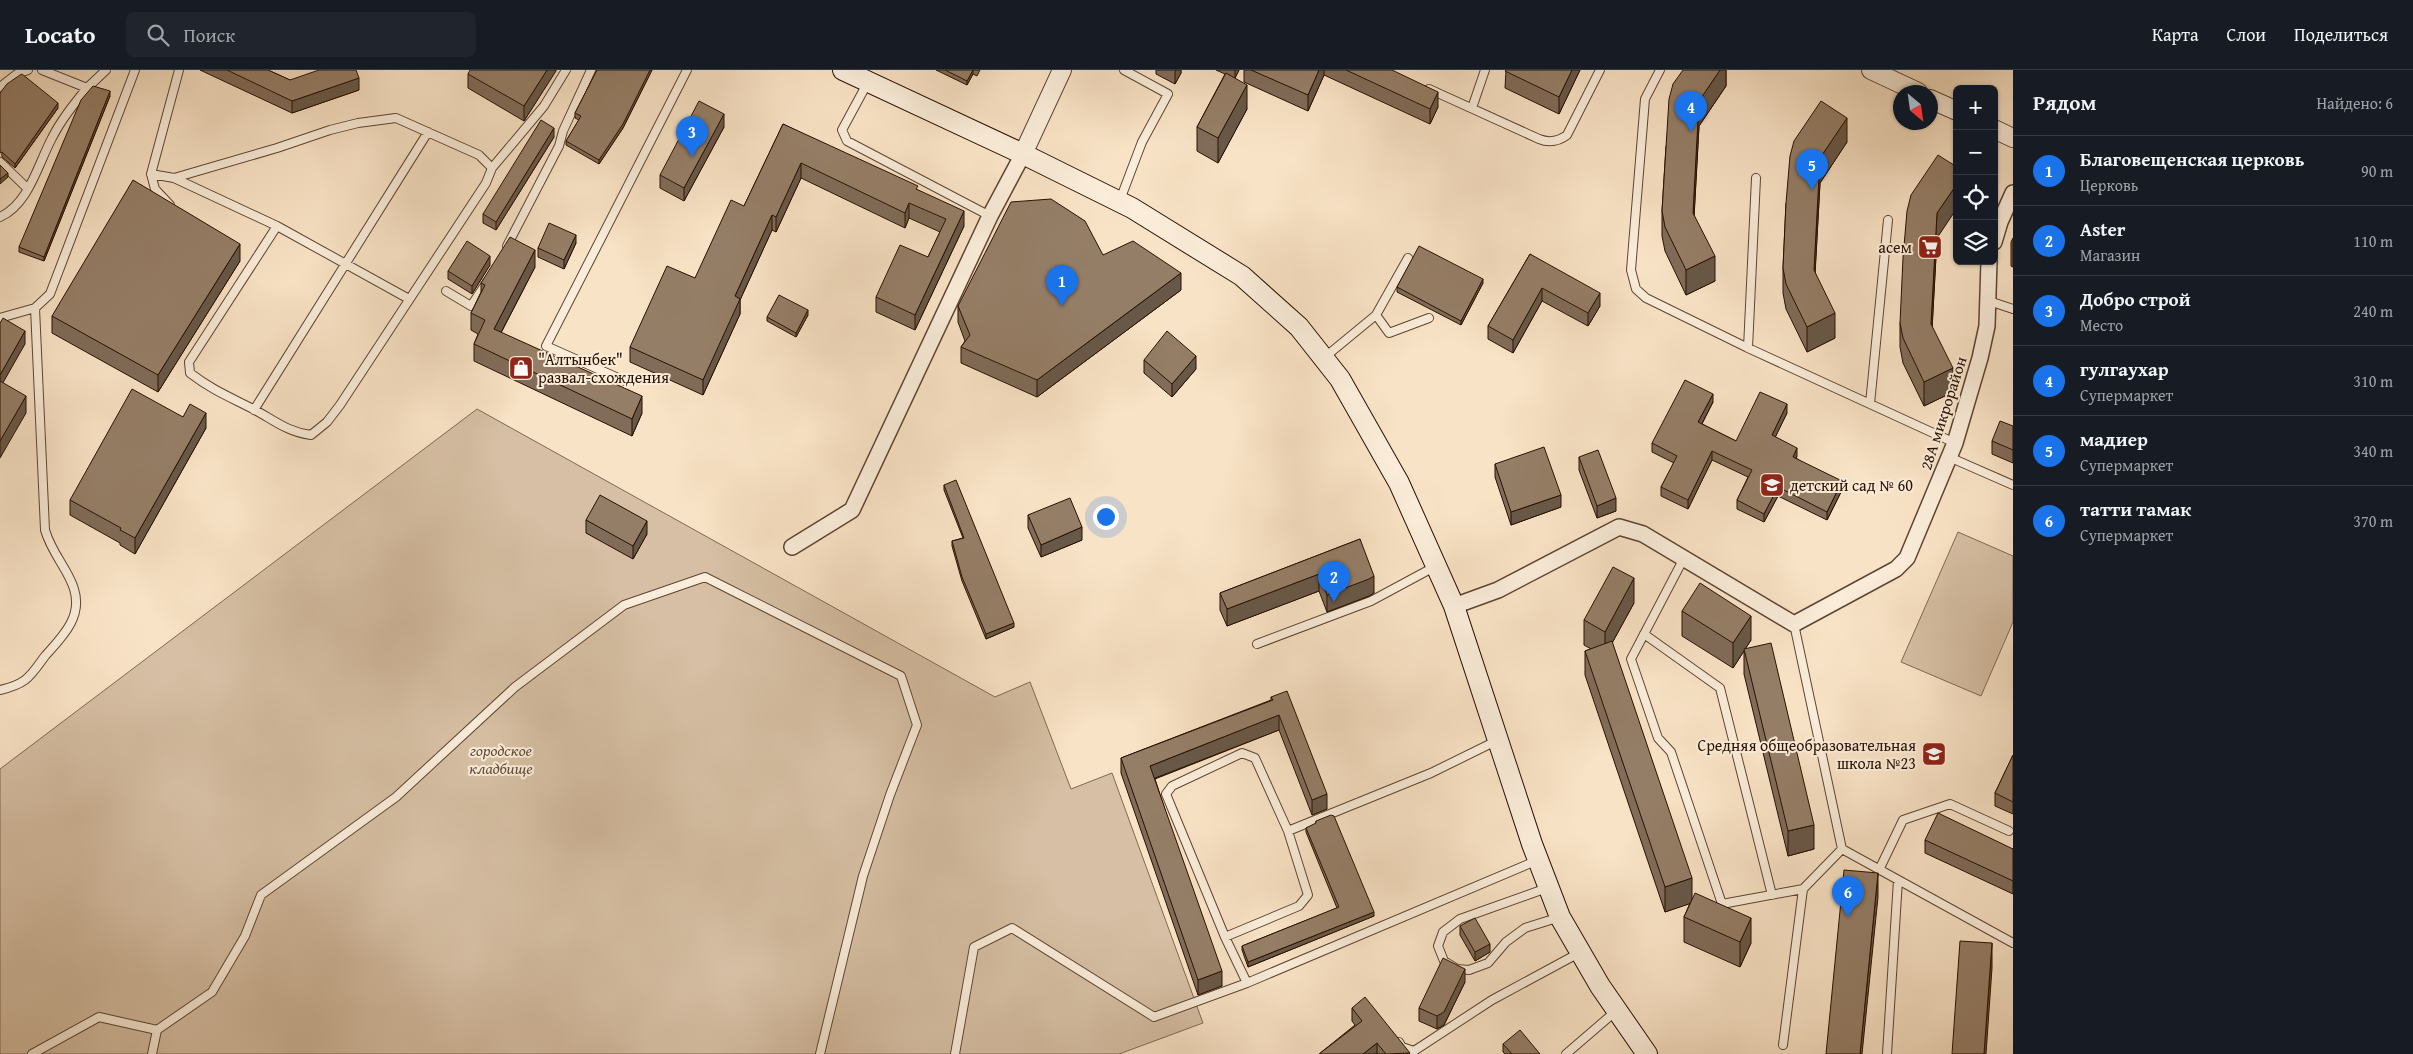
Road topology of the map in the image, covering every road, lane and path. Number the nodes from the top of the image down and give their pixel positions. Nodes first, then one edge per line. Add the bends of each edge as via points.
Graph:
1 (28, 70) edge
2 (42, 70) edge
3 (106, 70) edge
4 (135, 70) edge
5 (179, 70) edge
6 (566, 70) edge
7 (591, 70) edge
8 (687, 70) edge
9 (843, 70) edge
10 (1062, 70) edge
11 (1124, 70) edge
12 (1485, 70) edge
13 (1600, 70) edge
14 (1660, 70) edge
15 (1874, 71) edge
16 (868, 82) junction
17 (1422, 85) edge
18 (1903, 85) edge
19 (0, 87) edge
20 (87, 88) junction
21 (1938, 103) edge
22 (1472, 108) junction
23 (1953, 109) edge
24 (1996, 130) edge
25 (428, 132) junction
26 (2013, 138) edge
27 (1023, 154) junction
28 (0, 162) edge
29 (492, 168) junction
30 (151, 174) junction
31 (174, 178) junction
32 (1756, 178) dead end
33 (27, 188) junction
34 (2013, 194) edge
35 (1119, 202) junction
36 (178, 214) edge
37 (990, 216) junction
38 (0, 217) edge
39 (1888, 220) dead end
40 (277, 226) junction
41 (1998, 232) edge
42 (501, 257) edge
43 (1408, 258) dead end
44 (344, 263) junction
45 (1989, 265) edge
46 (492, 274) edge
47 (446, 291) dead end
48 (409, 299) junction
49 (1989, 301) junction
50 (35, 308) junction
51 (2013, 309) edge
52 (1376, 315) junction
53 (0, 318) edge
54 (1429, 318) dead end
55 (1748, 348) junction
56 (1324, 359) junction
57 (625, 381) dead end
58 (1870, 404) junction
59 (254, 410) junction
60 (1952, 450) junction
61 (2013, 485) edge
62 (792, 547) dead end
63 (1684, 558) junction
64 (1436, 566) junction
65 (1454, 606) junction
66 (1794, 624) junction
67 (1644, 634) junction
68 (1257, 644) dead end
69 (0, 690) edge
70 (1498, 740) junction
71 (1288, 831) junction
72 (2009, 832) dead end
73 (1842, 849) junction
74 (1538, 860) junction
75 (1879, 870) junction
76 (1898, 880) junction
77 (1548, 888) junction
78 (1803, 889) junction
79 (1772, 895) junction
80 (1560, 918) junction
81 (1225, 937) junction
82 (2013, 943) edge
83 (1579, 953) junction
84 (1247, 984) junction
85 (1616, 1011) junction
86 (157, 1030) junction
87 (1391, 1033) edge
88 (1784, 1045) dead end
89 (32, 1054) edge
90 (152, 1054) edge
91 (820, 1054) edge
92 (955, 1054) edge
93 (1566, 1054) edge
94 (1647, 1054) edge
95 (1887, 1054) edge

1 - 19 lane via 16,74
2 - 20 lane
3 - 20 lane
4 - 50 lane via 50,294
5 - 30 lane
6 - 29 lane via 544,106
7 - 42 lane via 559,146
8 - 57 lane via 546,346
9 - 16 main road
10 - 27 street
11 - 35 lane via 1168,94 1142,142
12 - 22 lane
13 - 22 lane via 1571,129 1562,139 1539,139
14 - 55 lane via 1645,98 1631,270 1636,289 1646,298
15 - 18 street
16 - 27 main road
16 - 37 lane via 842,130 847,141
17 - 22 lane
20 - 33 lane via 52,138
21 - 23 street
24 - 26 street
25 - 29 lane via 479,156
25 - 31 lane via 396,118 358,123
25 - 44 lane
27 - 35 main road
27 - 37 street
28 - 33 lane
29 - 48 lane via 486,184
30 - 31 lane
30 - 36 lane via 155,189
31 - 40 lane
32 - 55 lane
33 - 38 lane via 18,202
34 - 41 street
35 - 56 main road via 1242,276 1299,327
37 - 62 street via 852,510
39 - 58 lane
40 - 44 lane
40 - 59 lane via 189,362 190,373 210,389
43 - 52 lane
44 - 48 lane
44 - 59 lane
45 - 49 street, 28А микрорайон
46 - 47 lane via 471,306
48 - 59 lane via 340,405 311,435 293,432
49 - 51 lane
49 - 60 street, 28А микрорайон via 1980,358
50 - 53 lane
50 - 69 lane via 45,530 52,552 74,588 77,604 68,630 26,679
52 - 54 lane via 1389,333
52 - 56 lane
55 - 58 lane
56 - 64 main road via 1340,379 1399,484
58 - 60 lane
60 - 61 lane
60 - 66 street, 28А микрорайон via 1907,558 1896,570
63 - 65 street via 1643,534 1619,527 1498,590
63 - 66 street
63 - 67 lane
64 - 65 main road
64 - 68 lane via 1371,601
65 - 70 main road
66 - 73 lane
67 - 79 lane via 1720,688
67 - 79 lane via 1631,659 1658,738 1671,752 1722,904
70 - 71 lane via 1431,773
70 - 74 main road
71 - 81 lane via 1308,895 1299,906
71 - 81 lane via 1255,758 1242,753 1172,786 1166,794
72 - 75 lane via 1950,804 1902,820
73 - 75 lane
73 - 78 lane
74 - 77 main road
74 - 84 lane
75 - 76 lane
76 - 82 lane
76 - 95 lane
77 - 80 main road
77 - 80 lane via 1460,919 1443,932 1438,946 1444,961 1457,969 1469,970 1488,963 1506,942 1524,928
78 - 79 lane
78 - 88 lane
80 - 83 main road
81 - 84 lane
83 - 85 main road
83 - 87 lane via 1492,1000 1414,1051 1402,1047
84 - 92 lane via 1154,1017 1012,928 974,947
85 - 93 lane
85 - 94 main road
86 - 89 lane via 99,1017
86 - 90 lane
86 - 91 lane via 212,992 246,936 262,895 396,797 515,687 624,605 704,577 901,676 917,725 863,876

